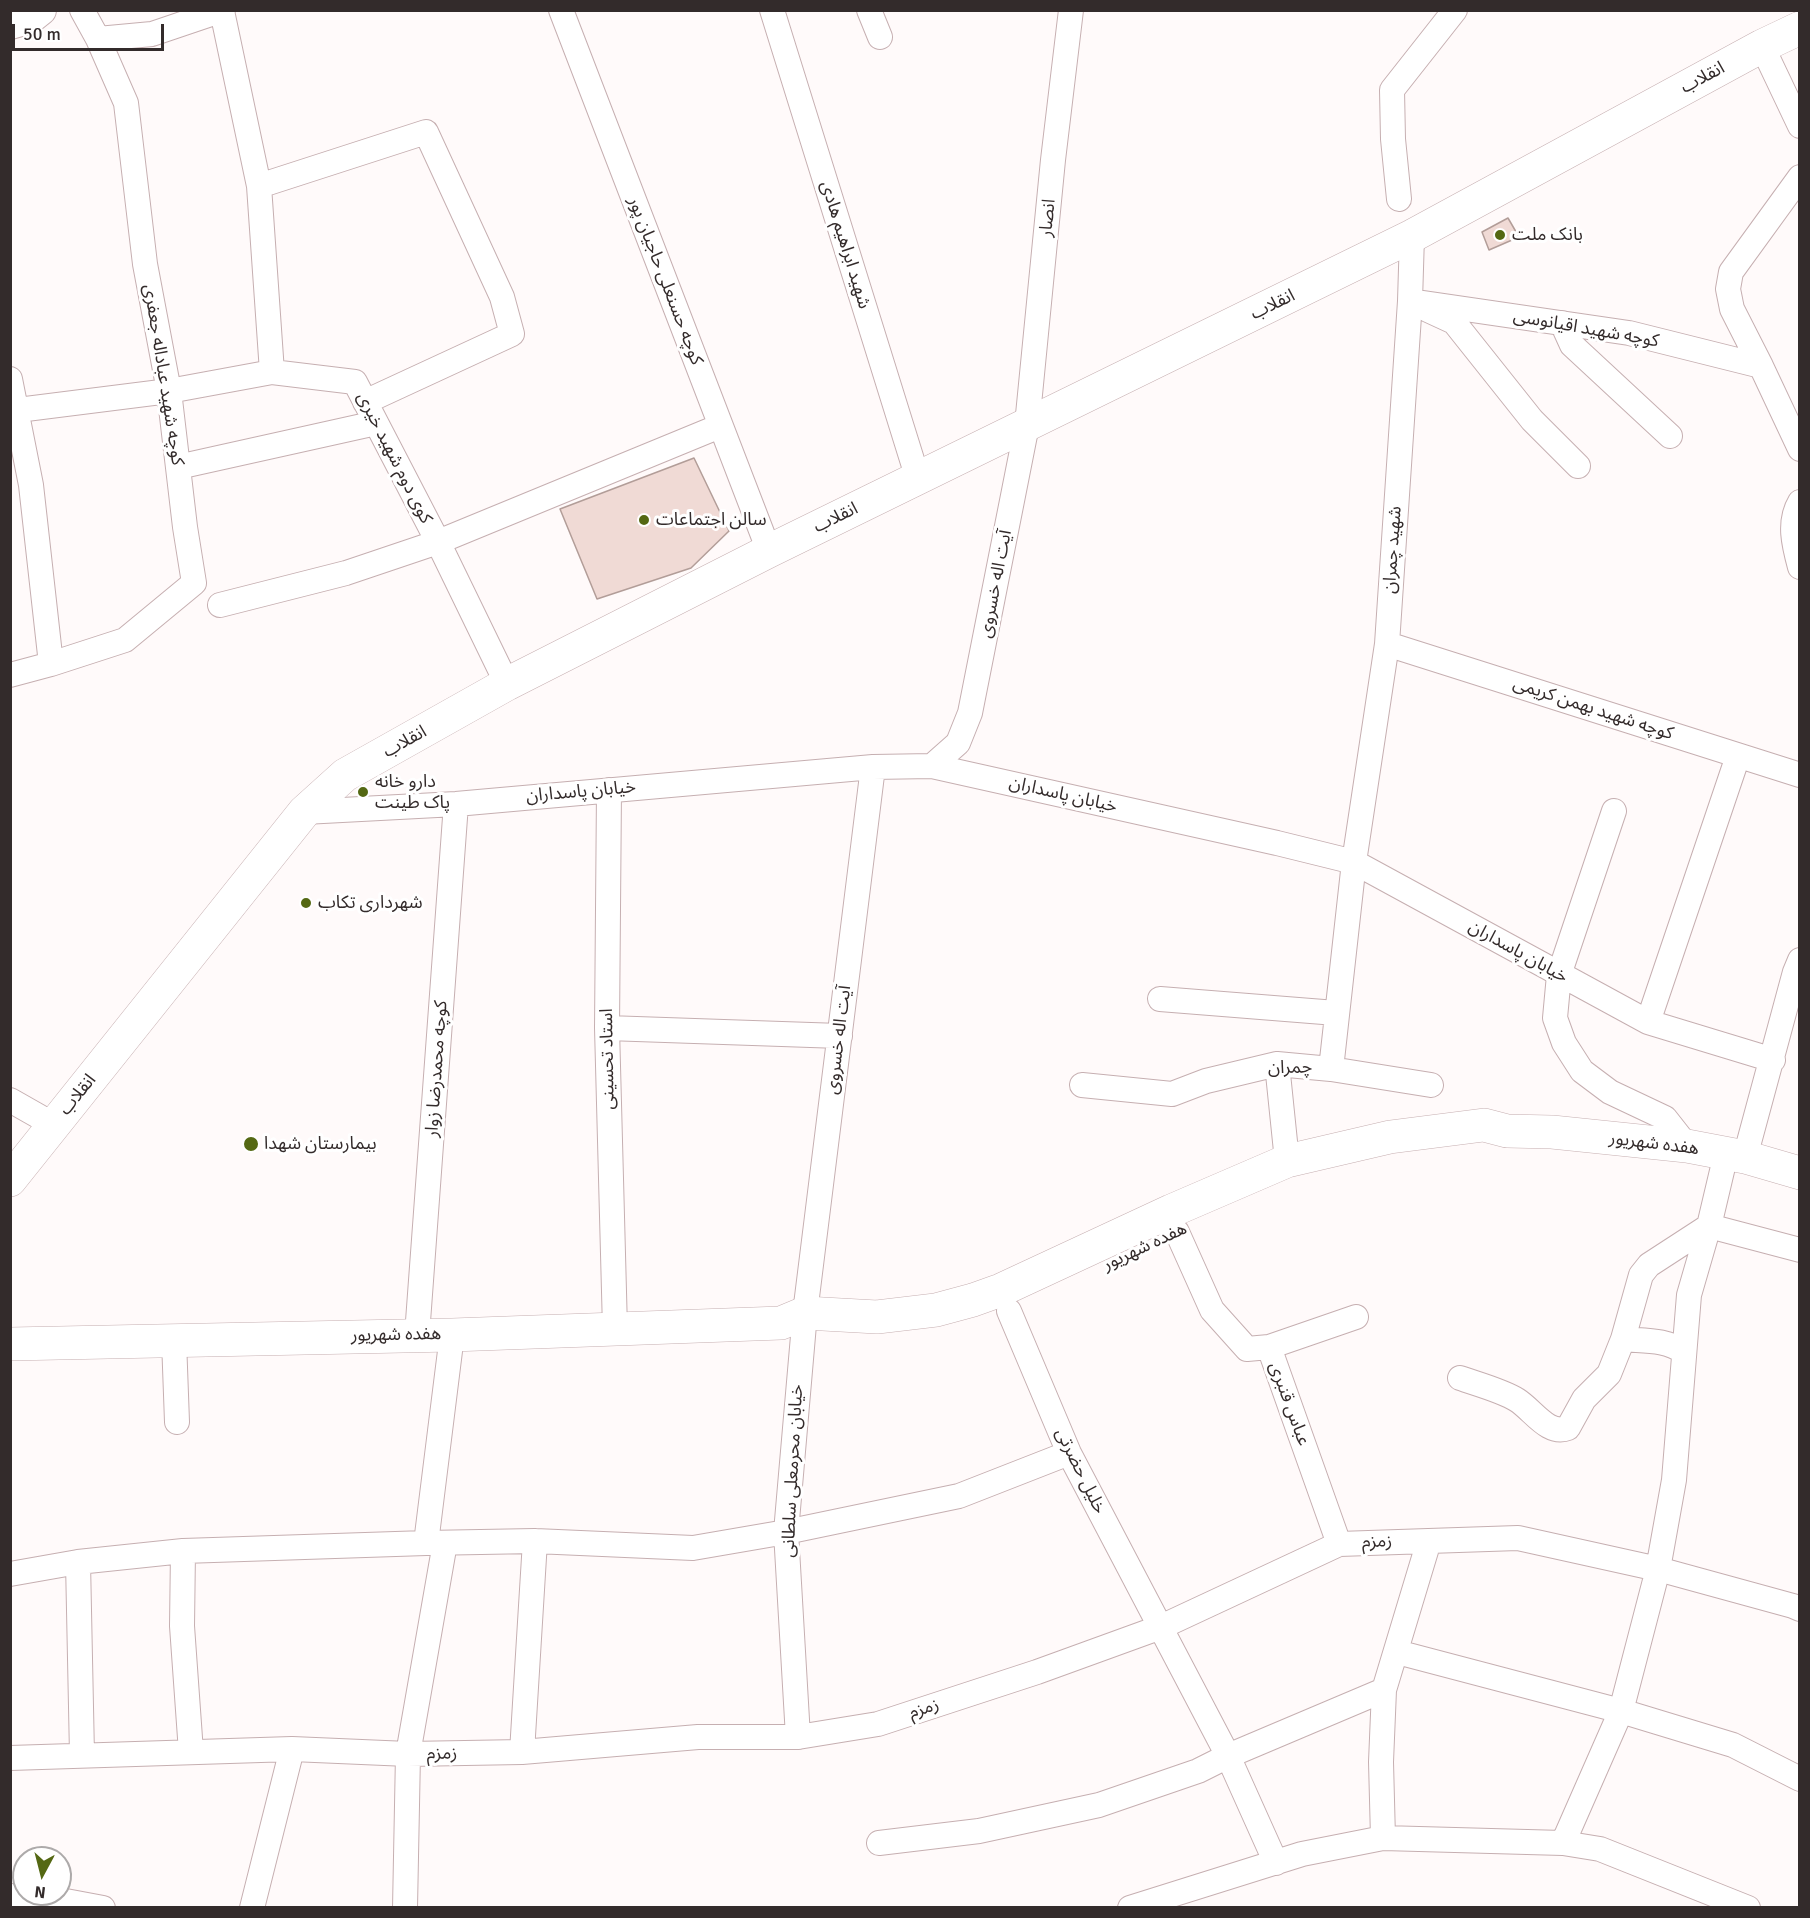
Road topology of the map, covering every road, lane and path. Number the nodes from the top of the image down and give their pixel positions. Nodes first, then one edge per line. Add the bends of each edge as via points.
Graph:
1 (41, 10) edge
2 (82, 10) edge
3 (223, 10) edge
4 (561, 10) edge
5 (772, 10) edge
6 (869, 10) edge
7 (1071, 10) edge
8 (1455, 10) edge
9 (10, 24) edge
10 (1800, 28) edge
11 (880, 37) dead end
12 (98, 39) junction
13 (1762, 46) junction
14 (1800, 126) edge
15 (1800, 177) edge
16 (259, 186) junction
17 (1399, 199) dead end
18 (1412, 236) junction
19 (1410, 301) junction
20 (1562, 323) junction
21 (1761, 366) junction
22 (272, 372) junction
23 (10, 379) edge
24 (169, 391) junction
25 (14, 411) edge
26 (371, 413) junction
27 (1027, 425) junction
28 (720, 426) junction
29 (1670, 436) dead end
30 (1800, 449) edge
31 (1578, 466) dead end
32 (178, 467) junction
33 (918, 479) junction
34 (1800, 502) edge
35 (438, 542) junction
36 (769, 551) junction
37 (1800, 567) edge
38 (220, 605) dead end
39 (1387, 644) junction
40 (51, 664) junction
41 (10, 675) edge
42 (507, 684) junction
43 (1738, 756) junction
44 (932, 766) junction
45 (873, 767) junction
46 (1798, 769) edge
47 (609, 790) junction
48 (456, 804) junction
49 (1614, 811) dead end
50 (304, 812) junction
51 (1354, 862) junction
52 (1798, 969) edge
53 (1559, 975) junction
54 (1160, 999) dead end
55 (1336, 1013) junction
56 (1647, 1022) junction
57 (607, 1028) junction
58 (840, 1036) junction
59 (1773, 1060) junction
60 (1277, 1064) junction
61 (1331, 1069) junction
62 (1082, 1085) dead end
63 (1431, 1085) dead end
64 (10, 1100) edge
65 (54, 1125) junction
66 (1507, 1131) junction
67 (1687, 1146) junction
68 (1736, 1156) junction
69 (1287, 1161) junction
70 (1800, 1173) edge
71 (10, 1180) edge
72 (1709, 1226) junction
73 (1177, 1232) junction
74 (1800, 1250) edge
75 (1009, 1311) junction
76 (1356, 1317) dead end
77 (796, 1322) junction
78 (615, 1329) junction
79 (417, 1335) junction
80 (452, 1335) junction
81 (1623, 1339) junction
82 (174, 1340) junction
83 (10, 1344) edge
84 (1269, 1347) junction
85 (1684, 1352) junction
86 (1460, 1378) dead end
87 (177, 1422) dead end
88 (1069, 1453) junction
89 (786, 1532) junction
90 (535, 1541) junction
91 (1429, 1541) junction
92 (436, 1543) junction
93 (1339, 1544) junction
94 (183, 1551) junction
95 (78, 1562) junction
96 (1658, 1569) junction
97 (10, 1574) edge
98 (1800, 1609) edge
99 (1161, 1627) junction
100 (1397, 1652) junction
101 (1384, 1690) junction
102 (1621, 1711) junction
103 (798, 1737) junction
104 (292, 1749) junction
105 (191, 1752) junction
106 (522, 1752) junction
107 (408, 1754) junction
108 (82, 1755) junction
109 (1228, 1756) junction
110 (10, 1758) edge
111 (1800, 1779) edge
112 (1383, 1838) junction
113 (879, 1843) dead end
114 (1563, 1843) junction
115 (1276, 1863) junction
116 (10, 1896) edge
117 (103, 1908) edge
118 (252, 1908) edge
119 (405, 1908) edge
120 (1130, 1908) edge
121 (1748, 1908) edge

1 - 9 street via 31,18
2 - 12 street, کوچه شهید عباداله جعفری
3 - 12 street via 152,34
3 - 16 street
4 - 28 street, کوچه حسنعلی حاجیان پور
5 - 33 street, شهید ابراهیم هادی
6 - 11 street
7 - 27 street, انصار
8 - 17 street via 1392,90
10 - 13 main road, انقلاب
12 - 24 street, کوچه شهید عباداله جعفری via 126,103 145,264
13 - 14 street
13 - 18 main road, انقلاب
15 - 21 street via 1731,272 1728,289 1732,309
16 - 22 street
16 - 26 street via 426,132 502,297 512,334
18 - 19 street, شهید چمران
18 - 27 main road, انقلاب
19 - 20 street, کوچه شهید اقیانوسی
19 - 31 street via 1454,321 1533,420
19 - 39 street, شهید چمران
20 - 21 street, کوچه شهید اقیانوسی via 1629,333
20 - 29 street via 1572,345
21 - 30 street
22 - 24 street, کوی دوم شهید خیری
22 - 26 street, کوی دوم شهید خیری via 355,382
23 - 25 street
24 - 25 street, کوی دوم شهید خیری
24 - 32 street, کوچه شهید عباداله جعفری
25 - 40 street via 31,484
26 - 32 street
26 - 35 street, کوی دوم شهید خیری
27 - 33 main road, انقلاب
27 - 44 street, آیت اله خسروی via 970,713 958,743
28 - 35 street
28 - 36 street, کوچه حسنعلی حاجیان پور
32 - 40 street, کوچه شهید عباداله جعفری via 194,583 126,640
33 - 36 main road, انقلاب
34 - 37 street via 1792,524
35 - 38 street via 346,573
35 - 42 street, کوی دوم شهید خیری
36 - 42 main road, انقلاب
39 - 43 street, کوچه شهید بهمن کریمی
39 - 51 street, شهید چمران
40 - 41 street, کوچه شهید عباداله جعفری
42 - 50 main road, انقلاب via 345,775
43 - 46 street, کوچه شهید بهمن کریمی
43 - 56 street
44 - 45 street, خیابان پاسداران
44 - 51 street, خیابان پاسداران
45 - 47 street, خیابان پاسداران
45 - 58 street, آیت اله خسروی
47 - 48 street, خیابان پاسداران
47 - 57 street, استاد تحسینی
48 - 50 street, خیابان پاسداران
48 - 79 street, کوچه محمدرضا زوار
49 - 53 street
50 - 65 main road, انقلاب
51 - 53 street, خیابان پاسداران
51 - 55 street, چمران
52 - 59 street
53 - 56 street, خیابان پاسداران
53 - 67 street via 1555,1018 1564,1043 1582,1071 1610,1092 1665,1118
54 - 55 street
55 - 61 street, چمران
56 - 59 street, خیابان پاسداران
57 - 58 street
57 - 78 street, استاد تحسینی
58 - 77 street, آیت اله خسروی
59 - 68 street
60 - 61 street, چمران
60 - 62 street, چمران via 1206,1081 1172,1094
60 - 69 street
61 - 63 street
64 - 65 street
65 - 71 main road, انقلاب
66 - 67 main road, هفده شهریور
66 - 69 main road, هفده شهریور via 1484,1125 1390,1137
66 - 73 main road, هفده شهریور via 1485,1142 1393,1154 1330,1169 1295,1180
67 - 68 main road, هفده شهریور
68 - 70 main road, هفده شهریور
68 - 72 street
69 - 77 main road, هفده شهریور via 974,1300 936,1310
72 - 74 street
72 - 81 street via 1649,1265 1641,1275
72 - 85 street via 1689,1295
73 - 75 main road, هفده شهریور
73 - 84 street, عباس قنبری via 1212,1310 1247,1350
75 - 77 main road, هفده شهریور via 943,1331 886,1338
75 - 88 street, خلیل حضرتی
76 - 84 street
77 - 78 main road, هفده شهریور
77 - 89 street, خیابان محرمعلی سلطانی
78 - 80 main road, هفده شهریور
79 - 80 main road, هفده شهریور
79 - 82 main road, هفده شهریور
80 - 92 street
81 - 85 street via 1662,1342
81 - 86 street via 1609,1374 1584,1399 1568,1428 1561,1431 1551,1428 1517,1400
82 - 83 main road, هفده شهریور
82 - 87 street
84 - 93 street, عباس قنبری
85 - 96 street via 1674,1480
88 - 89 street via 959,1496
88 - 99 street, خلیل حضرتی
89 - 90 street via 693,1548
89 - 103 street, خیابان محرمعلی سلطانی
90 - 92 street
90 - 106 street
91 - 93 street, زمزم
91 - 96 street, زمزم via 1518,1538
91 - 100 street
92 - 94 street
92 - 107 street
93 - 99 street, زمزم
94 - 95 street
94 - 105 street via 182,1626
95 - 97 street
95 - 108 street
96 - 98 street, زمزم
96 - 102 street
99 - 103 street, زمزم via 878,1724
99 - 109 street, خلیل حضرتی
100 - 101 street
100 - 102 street
101 - 109 street
101 - 112 street
102 - 111 street via 1733,1745
102 - 114 street
103 - 106 street, زمزم via 698,1737
104 - 105 street, زمزم
104 - 107 street, زمزم
104 - 118 street
105 - 108 street, زمزم
106 - 107 street, زمزم
107 - 119 street
108 - 110 street, زمزم
109 - 113 street via 1198,1771 1099,1805 979,1831
109 - 115 street, خلیل حضرتی
112 - 114 street
112 - 115 street
114 - 121 street via 1600,1849
115 - 120 street
116 - 117 street

